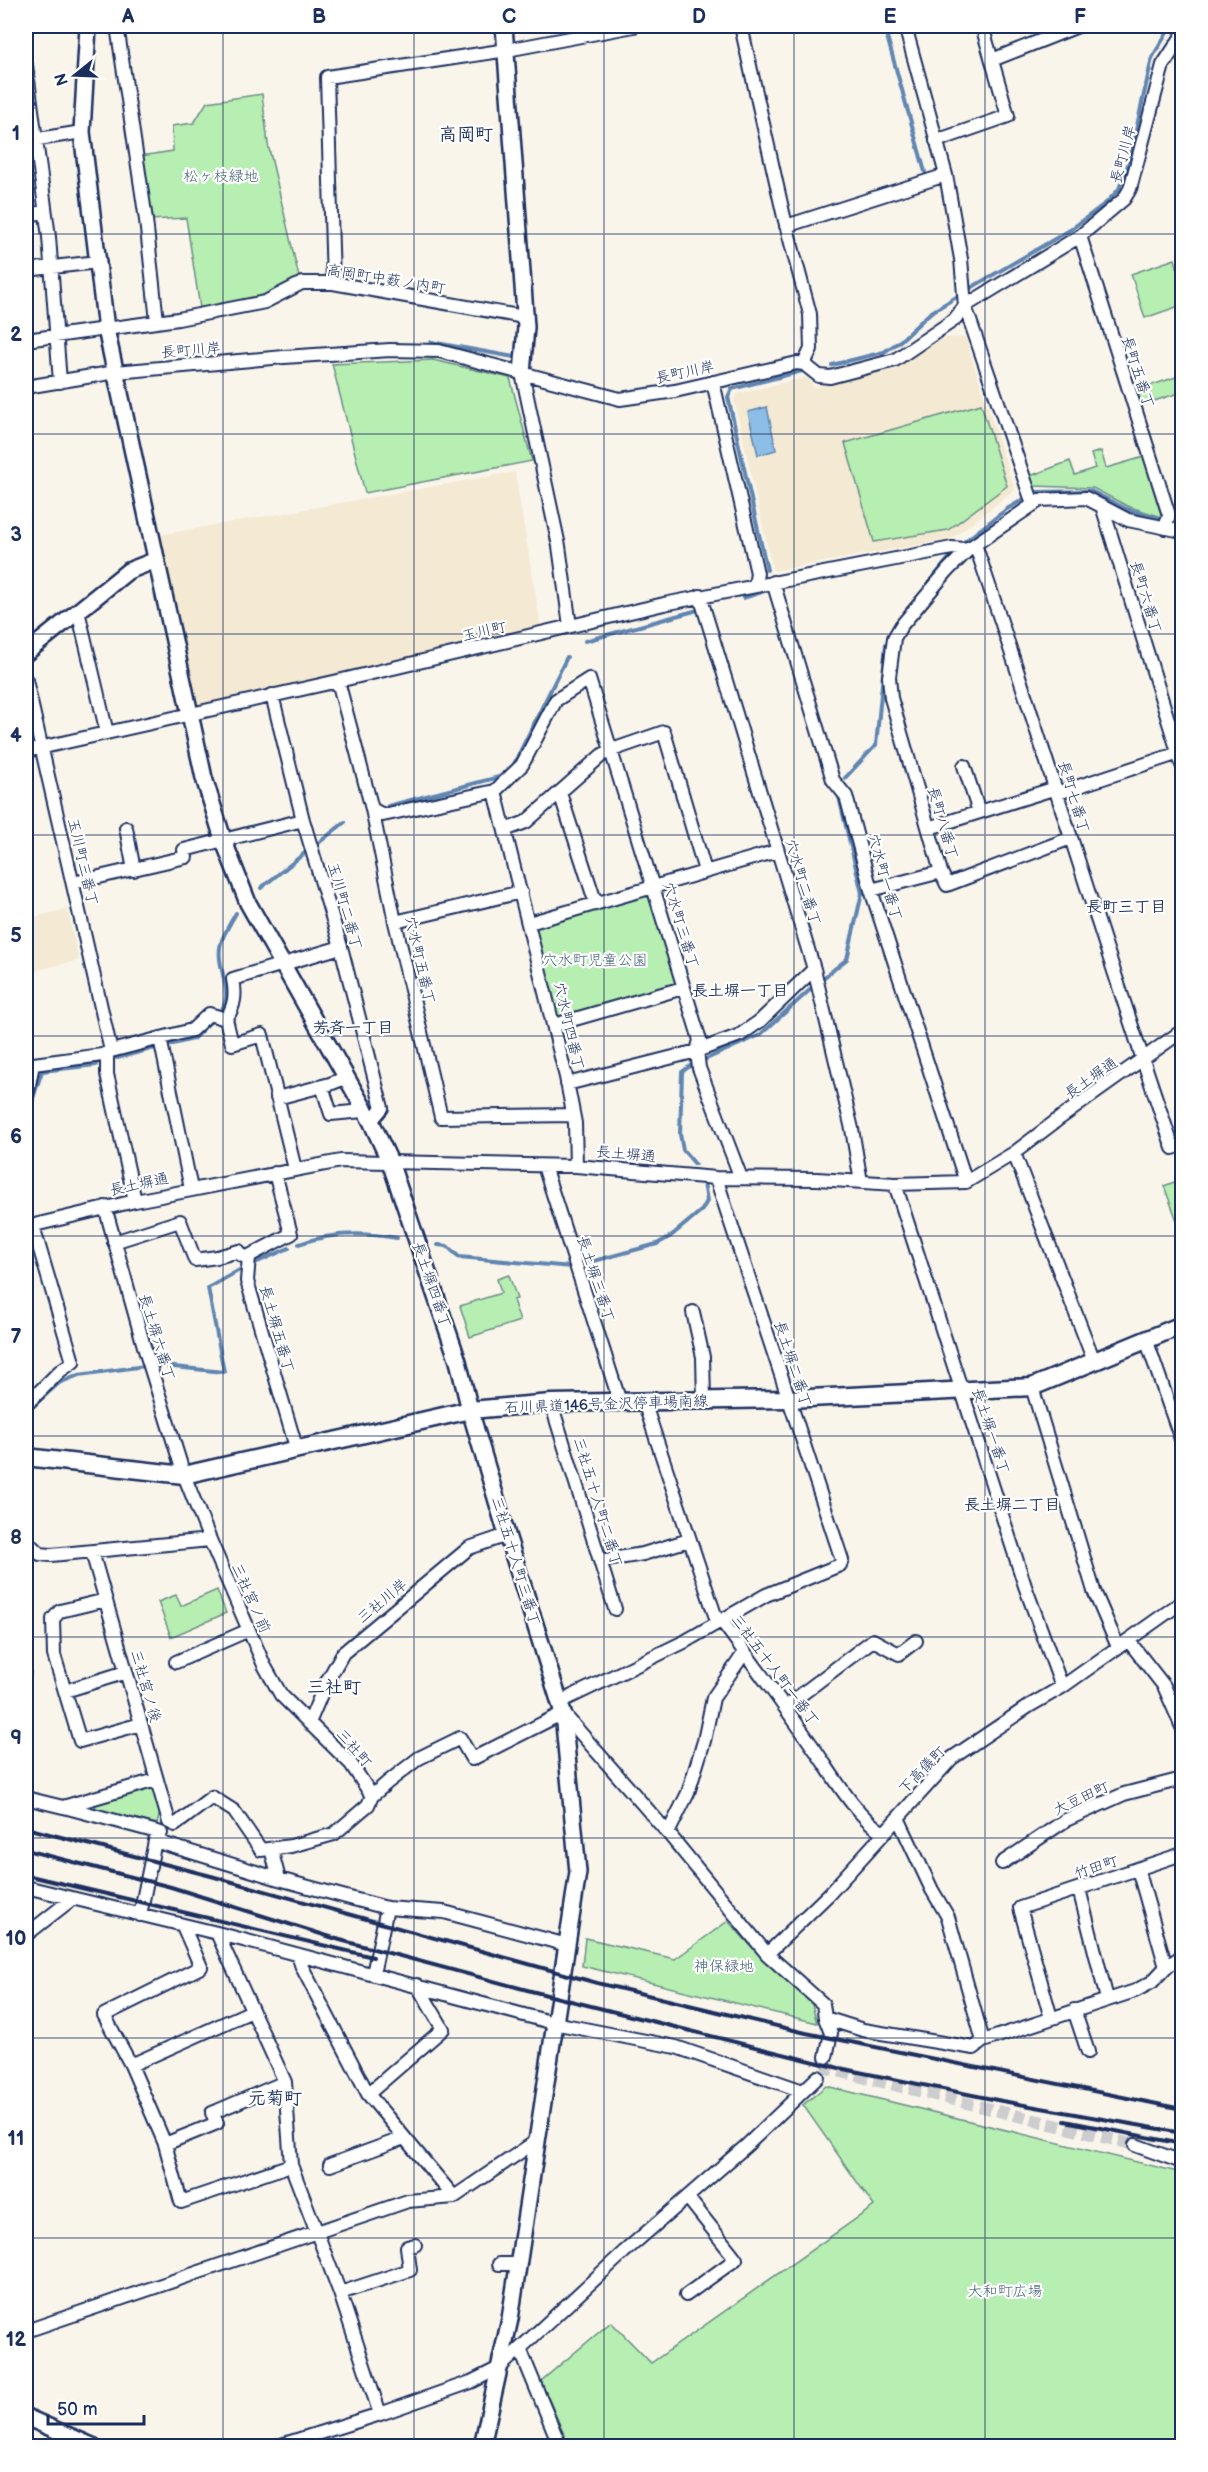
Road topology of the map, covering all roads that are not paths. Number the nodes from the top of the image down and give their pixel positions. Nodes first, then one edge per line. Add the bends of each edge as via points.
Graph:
1 (88, 26) edge
2 (117, 26) edge
3 (504, 26) edge
4 (634, 26) edge
5 (741, 26) edge
6 (905, 26) edge
7 (982, 26) edge
8 (1078, 26) edge
9 (1182, 36) edge
10 (507, 50) junction
11 (992, 60) junction
12 (26, 65) edge
13 (82, 132) junction
14 (30, 140) edge
15 (936, 141) junction
16 (946, 175) junction
17 (45, 212) junction
18 (26, 214) edge
19 (786, 226) junction
20 (1080, 236) junction
21 (98, 262) junction
22 (51, 267) junction
23 (26, 270) edge
24 (333, 283) junction
25 (965, 306) junction
26 (524, 317) junction
27 (157, 321) junction
28 (106, 328) junction
29 (56, 335) junction
30 (26, 340) edge
31 (804, 364) junction
32 (116, 372) junction
33 (522, 373) junction
34 (60, 382) junction
35 (713, 382) junction
36 (26, 387) edge
37 (1033, 504) junction
38 (1102, 506) junction
39 (1165, 528) junction
40 (1182, 531) edge
41 (962, 548) junction
42 (156, 560) junction
43 (773, 582) junction
44 (755, 586) junction
45 (700, 596) junction
46 (78, 611) junction
47 (570, 626) junction
48 (26, 653) edge
49 (26, 680) edge
50 (338, 681) junction
51 (272, 695) junction
52 (191, 715) junction
53 (107, 733) junction
54 (42, 747) junction
55 (612, 750) junction
56 (26, 751) edge
57 (1181, 759) edge
58 (964, 766) dead end
59 (495, 791) junction
60 (1057, 791) junction
61 (560, 793) junction
62 (372, 809) junction
63 (980, 812) junction
64 (303, 820) junction
65 (126, 828) dead end
66 (929, 828) junction
67 (505, 830) junction
68 (1071, 838) junction
69 (223, 839) junction
70 (777, 851) junction
71 (134, 870) junction
72 (705, 871) junction
73 (941, 872) junction
74 (73, 883) junction
75 (654, 888) junction
76 (871, 890) junction
77 (521, 892) junction
78 (596, 904) junction
79 (395, 922) junction
80 (529, 923) junction
81 (341, 947) junction
82 (283, 965) junction
83 (814, 969) junction
84 (683, 987) junction
85 (220, 1017) junction
86 (554, 1025) junction
87 (1182, 1031) edge
88 (160, 1038) junction
89 (697, 1051) junction
90 (109, 1052) junction
91 (1142, 1060) junction
92 (29, 1064) edge
93 (345, 1078) junction
94 (567, 1084) junction
95 (322, 1086) junction
96 (277, 1098) junction
97 (26, 1101) edge
98 (573, 1115) junction
99 (367, 1116) junction
100 (1182, 1145) edge
101 (1014, 1153) junction
102 (390, 1162) junction
103 (544, 1166) junction
104 (576, 1166) junction
105 (295, 1169) junction
106 (275, 1173) junction
107 (716, 1178) junction
108 (741, 1178) junction
109 (861, 1182) junction
110 (966, 1182) junction
111 (895, 1184) junction
112 (191, 1189) junction
113 (135, 1201) junction
114 (105, 1207) junction
115 (29, 1227) edge
116 (114, 1242) junction
117 (249, 1258) junction
118 (693, 1312) dead end
119 (1182, 1325) edge
120 (1146, 1339) junction
121 (1094, 1361) junction
122 (1032, 1387) junction
123 (962, 1390) junction
124 (789, 1399) junction
125 (704, 1401) junction
126 (620, 1402) junction
127 (644, 1402) junction
128 (551, 1403) junction
129 (26, 1405) edge
130 (470, 1410) junction
131 (1179, 1424) edge
132 (1182, 1442) edge
133 (296, 1448) junction
134 (26, 1457) edge
135 (184, 1474) junction
136 (26, 1531) edge
137 (507, 1535) junction
138 (210, 1540) junction
139 (689, 1540) junction
140 (92, 1552) junction
141 (600, 1561) junction
142 (106, 1600) junction
143 (1182, 1602) edge
144 (615, 1609) dead end
145 (721, 1620) junction
146 (249, 1630) junction
147 (916, 1641) dead end
148 (1123, 1643) junction
149 (745, 1652) junction
150 (176, 1662) dead end
151 (126, 1672) junction
152 (1062, 1687) junction
153 (65, 1691) junction
154 (562, 1707) junction
155 (785, 1707) junction
156 (309, 1723) junction
157 (141, 1724) junction
158 (1182, 1726) edge
159 (1182, 1779) edge
160 (156, 1780) junction
161 (372, 1797) junction
162 (26, 1798) edge
163 (63, 1807) junction
164 (898, 1818) junction
165 (172, 1823) junction
166 (668, 1833) junction
167 (883, 1833) junction
168 (158, 1837) junction
169 (271, 1850) junction
170 (1182, 1854) edge
171 (1002, 1863) dead end
172 (1138, 1869) junction
173 (279, 1880) junction
174 (26, 1887) edge
175 (1079, 1888) junction
176 (72, 1899) junction
177 (387, 1908) junction
178 (140, 1915) junction
179 (183, 1926) junction
180 (217, 1934) junction
181 (26, 1935) edge
182 (567, 1945) junction
183 (767, 1954) junction
184 (298, 1955) junction
185 (1182, 1956) edge
186 (1166, 1967) junction
187 (373, 1974) junction
188 (417, 1985) junction
189 (1107, 1999) junction
190 (1074, 2010) junction
191 (252, 2011) junction
192 (825, 2018) junction
193 (1051, 2018) junction
194 (554, 2023) junction
195 (983, 2041) junction
196 (1088, 2052) dead end
197 (826, 2057) dead end
198 (131, 2065) junction
199 (818, 2077) dead end
200 (285, 2082) junction
201 (802, 2091) junction
202 (368, 2094) junction
203 (404, 2138) junction
204 (538, 2140) junction
205 (165, 2144) junction
206 (1135, 2145) tunnel mouth
207 (1182, 2162) edge
208 (291, 2165) junction
209 (330, 2165) dead end
210 (454, 2197) junction
211 (688, 2198) junction
212 (316, 2231) junction
213 (415, 2245) dead end
214 (499, 2264) dead end
215 (517, 2264) junction
216 (340, 2293) junction
217 (686, 2295) dead end
218 (26, 2331) edge
219 (520, 2349) junction
220 (499, 2368) junction
221 (380, 2414) junction
222 (26, 2417) edge
223 (317, 2441) edge
224 (92, 2446) edge
225 (278, 2446) edge
226 (482, 2446) edge
227 (560, 2446) edge

1 - 13 street, 長土塀四番丁
2 - 27 street
3 - 10 street
4 - 10 street
5 - 19 street
6 - 15 street
7 - 11 street
8 - 11 street
9 - 20 street, 長町川岸 via 1163,65 1130,189 1124,199
10 - 24 street via 327,77
10 - 26 street
11 - 15 street via 1008,116
12 - 14 street
13 - 14 street
13 - 21 street, 長土塀四番丁
14 - 17 street
15 - 16 street
16 - 19 street
16 - 25 street
17 - 18 street
17 - 22 street
19 - 31 street via 810,314 811,349
20 - 25 street, 長町川岸
20 - 39 street, 長町五番丁 via 1169,515
21 - 22 street
21 - 28 street, 長土塀四番丁
22 - 23 street
22 - 29 street
24 - 26 street, 高岡町中薮ノ内町
24 - 27 street, 高岡町中薮ノ内町 via 302,283 265,302
25 - 31 street, 長町川岸 via 954,320 895,360 830,377 819,376
25 - 37 street
26 - 33 street
27 - 28 street, 高岡町中薮ノ内町
28 - 29 street, 高岡町中薮ノ内町
28 - 32 street, 長土塀四番丁
29 - 30 street, 高岡町中薮ノ内町
29 - 34 street
31 - 35 street, 長町川岸
32 - 33 street, 長町川岸 via 390,350 439,351
32 - 34 street, 長町川岸
32 - 42 street, 長土塀四番丁
33 - 35 street, 長町川岸 via 620,399
33 - 47 street via 559,546
34 - 36 street, 長町川岸
35 - 44 street via 757,573
37 - 38 street via 1040,500 1086,498
37 - 41 street
38 - 39 street via 1128,520
38 - 57 street, 長町六番丁
39 - 40 street
41 - 43 street, 玉川町
41 - 60 street, 長町七番丁 via 977,550
41 - 66 street, 長町八番丁 via 894,638 891,698
42 - 46 street via 128,571
42 - 52 street, 長土塀四番丁
43 - 44 street, 玉川町
43 - 76 street, 穴水町一番丁 via 833,780 846,796
44 - 45 street, 玉川町
45 - 47 street, 玉川町
45 - 70 street, 穴水町二番丁
46 - 48 street
46 - 53 street
47 - 50 street, 玉川町
49 - 54 street, 玉川町三番丁
50 - 51 street, 玉川町
50 - 62 street, 穴水町五番丁
51 - 52 street, 玉川町
51 - 64 street, 玉川町二番丁
52 - 53 street, 玉川町
52 - 69 street, 長土塀四番丁 via 204,778
53 - 54 street, 玉川町
54 - 56 street, 玉川町
54 - 74 street, 玉川町三番丁
55 - 59 street, 穴水町三番丁 via 589,679 556,700 522,765
55 - 61 street
55 - 72 street via 664,732
55 - 75 street, 穴水町三番丁
57 - 60 street
58 - 63 street
59 - 62 street via 383,815
59 - 67 street, 穴水町四番丁
60 - 63 street
60 - 68 street, 長町七番丁
61 - 67 street via 526,822
61 - 78 street
62 - 79 street, 穴水町五番丁
63 - 66 street
64 - 69 street
64 - 81 street, 玉川町二番丁
65 - 71 street
66 - 73 street, 長町八番丁
67 - 77 street, 穴水町四番丁
68 - 73 street via 947,885
68 - 91 street, 長町七番丁
69 - 71 street via 184,850 186,857
69 - 82 street, 長土塀四番丁 via 248,903
70 - 72 street
70 - 83 street, 穴水町二番丁
71 - 74 street
72 - 75 street
73 - 76 street
74 - 90 street, 玉川町三番丁
75 - 78 street
75 - 84 street, 穴水町三番丁
76 - 110 street, 穴水町一番丁
77 - 79 street
77 - 80 street, 穴水町四番丁
78 - 80 street
79 - 98 street, 穴水町五番丁 via 441,1118
80 - 86 street, 穴水町四番丁
81 - 82 street
81 - 99 street, 玉川町二番丁 via 382,1108
82 - 85 street via 233,979 236,993 232,1010
82 - 93 street, 長土塀四番丁
83 - 89 street via 753,1026
83 - 109 street, 穴水町二番丁 via 850,1118
84 - 86 street
84 - 89 street, 穴水町三番丁 via 700,1040
85 - 88 street via 209,1014 192,1030
85 - 96 street via 232,1044 262,1035
86 - 94 street, 穴水町四番丁
87 - 91 street, 長土塀通
88 - 90 street
88 - 112 street
89 - 94 street
89 - 108 street, 穴水町三番丁 via 699,1068
90 - 92 street
90 - 113 street, 玉川町三番丁 via 107,1074
91 - 100 street, 長町七番丁 via 1173,1148
91 - 101 street, 長土塀通
92 - 97 street
93 - 95 street
93 - 99 street, 長土塀四番丁
94 - 98 street, 穴水町四番丁
95 - 96 street
95 - 99 street via 331,1114
96 - 105 street
98 - 104 street, 穴水町四番丁
99 - 102 street, 長土塀四番丁
101 - 110 street, 長土塀通
101 - 121 street
102 - 103 street, 長土塀通
102 - 105 street, 長土塀通 via 341,1161
102 - 130 street, 長土塀四番丁 via 458,1360
103 - 104 street, 長土塀通
103 - 126 street, 長土塀三番丁
104 - 107 street, 長土塀通
105 - 106 street, 長土塀通
106 - 112 street, 長土塀通
106 - 117 street via 291,1234
107 - 108 street, 長土塀通
107 - 124 street, 長土塀二番丁
108 - 109 street, 長土塀通
109 - 111 street, 長土塀通
110 - 111 street, 長土塀通
111 - 123 street, 長土塀一番丁
112 - 113 street, 長土塀通
113 - 114 street, 長土塀通
114 - 115 street, 長土塀通
114 - 116 street, 長土塀六番丁
115 - 129 street via 73,1362
116 - 117 street via 180,1221 195,1260 239,1251
116 - 135 street, 長土塀六番丁
117 - 133 street, 長土塀五番丁 via 247,1281
118 - 125 street via 703,1357
119 - 120 main road, 石川県道146号金沢停車場南線
120 - 121 main road, 石川県道146号金沢停車場南線
120 - 131 street
121 - 122 main road, 石川県道146号金沢停車場南線
122 - 123 main road, 石川県道146号金沢停車場南線
122 - 148 street via 1094,1589
123 - 124 main road, 石川県道146号金沢停車場南線
123 - 152 street, 長土塀一番丁
124 - 125 main road, 石川県道146号金沢停車場南線
124 - 145 street, 長土塀二番丁 via 842,1560 840,1565 766,1594
125 - 127 main road, 石川県道146号金沢停車場南線
126 - 127 main road, 石川県道146号金沢停車場南線
126 - 128 main road, 石川県道146号金沢停車場南線
127 - 139 street, 三社五十人町一番丁
128 - 130 main road, 石川県道146号金沢停車場南線
128 - 141 street, 三社五十人町二番丁
130 - 133 main road, 石川県道146号金沢停車場南線
130 - 137 street, 三社五十人町三番丁
131 - 132 street
133 - 135 main road, 石川県道146号金沢停車場南線
134 - 135 main road, 石川県道146号金沢停車場南線
135 - 138 street, 三社宮ノ前
136 - 140 street via 27,1542 40,1554
137 - 154 street, 三社五十人町三番丁
137 - 156 street, 三社川岸 via 469,1548 343,1653
138 - 140 street
138 - 146 street, 三社宮ノ前
139 - 141 street via 643,1554
139 - 145 street, 三社五十人町一番丁 via 708,1599 716,1618
140 - 142 street, 三社宮ノ後
141 - 144 street, 三社五十人町二番丁
142 - 151 street, 三社宮ノ後
142 - 153 street via 60,1611 53,1619 54,1655
143 - 148 street, 下高儀町
145 - 149 street, 三社五十人町一番丁
145 - 154 street
146 - 150 street
146 - 156 street, 三社宮ノ前 via 281,1695
147 - 155 street via 899,1654 873,1640
148 - 152 street, 下高儀町
148 - 158 street via 1164,1686
149 - 155 street, 三社五十人町一番丁
149 - 166 street via 713,1698 688,1793
151 - 153 street
151 - 157 street, 三社宮ノ後
152 - 164 street, 下高儀町 via 952,1758
153 - 157 street via 80,1741
154 - 161 street via 472,1759 460,1738 419,1758
154 - 166 street
154 - 182 street, 三社五十人町三番丁 via 578,1872
155 - 167 street, 三社五十人町一番丁 via 840,1789 867,1822
156 - 161 street, 三社町 via 351,1764
157 - 160 street, 三社宮ノ後
159 - 171 street, 大豆田町 via 1124,1794 1066,1820
160 - 163 street
160 - 165 street, 三社宮ノ後
161 - 169 street via 334,1834
162 - 163 street
163 - 168 street
164 - 167 street, 下高儀町
164 - 195 street via 948,1917
165 - 168 street
165 - 169 street via 212,1797 234,1811 261,1850
166 - 183 street
167 - 183 street, 下高儀町 via 829,1894
168 - 173 street
168 - 178 street
169 - 173 street
170 - 172 street, 竹田町
172 - 175 street, 竹田町
172 - 186 street
173 - 177 street
174 - 176 street
175 - 189 street
175 - 193 street, 竹田町 via 1020,1908
176 - 178 street
176 - 181 street
177 - 182 street via 444,1912
177 - 187 street
178 - 179 street
179 - 180 street
179 - 198 street via 201,1967 104,2015
180 - 184 street
180 - 191 street
182 - 194 street, 三社五十人町三番丁
183 - 192 street via 823,2004
184 - 187 street
184 - 202 street
185 - 186 street
186 - 189 street via 1152,1982
187 - 188 street
188 - 194 street
188 - 202 street via 443,2029
189 - 190 street
190 - 193 street
190 - 196 street
191 - 198 street
191 - 200 street
192 - 195 street via 863,2030 974,2048
192 - 197 street via 831,2032
193 - 195 street
194 - 201 street via 676,2047
194 - 204 street, 三社五十人町三番丁
198 - 205 street
199 - 201 street
200 - 205 street via 212,2113 217,2123
200 - 208 street
201 - 211 street
202 - 203 street
203 - 209 street
203 - 210 street
204 - 210 street
204 - 215 street, 三社五十人町三番丁
205 - 208 street via 181,2202
206 - 207 street
208 - 212 street
210 - 212 street via 408,2202
211 - 217 street via 736,2259
211 - 219 street
212 - 216 street
212 - 218 street
213 - 216 street via 407,2247 410,2270
214 - 215 street
215 - 220 street, 三社五十人町三番丁
216 - 221 street
219 - 220 street
219 - 227 street
220 - 221 street
220 - 226 street, 三社五十人町三番丁
221 - 223 street
222 - 224 street
223 - 225 street

